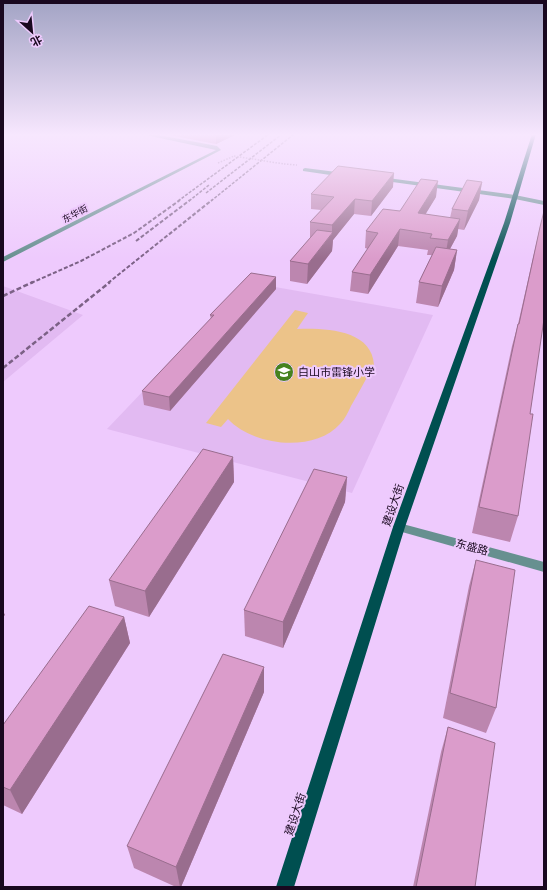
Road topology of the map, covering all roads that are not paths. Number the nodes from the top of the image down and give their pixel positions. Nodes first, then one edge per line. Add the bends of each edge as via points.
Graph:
1 (169, 176) edge
2 (348, 176) edge
3 (351, 176) edge
4 (521, 176) edge
5 (373, 178) edge
6 (514, 197) junction
7 (544, 197) edge
8 (544, 203) edge
9 (3, 260) edge
10 (399, 527) junction
11 (544, 567) edge
12 (285, 887) edge

1 - 9 street, 东华街
2 - 3 street
4 - 6 main road, 建设大街
5 - 6 street
6 - 7 street
6 - 8 street
6 - 10 main road, 建设大街
10 - 11 street, 东盛路
10 - 12 main road, 建设大街

